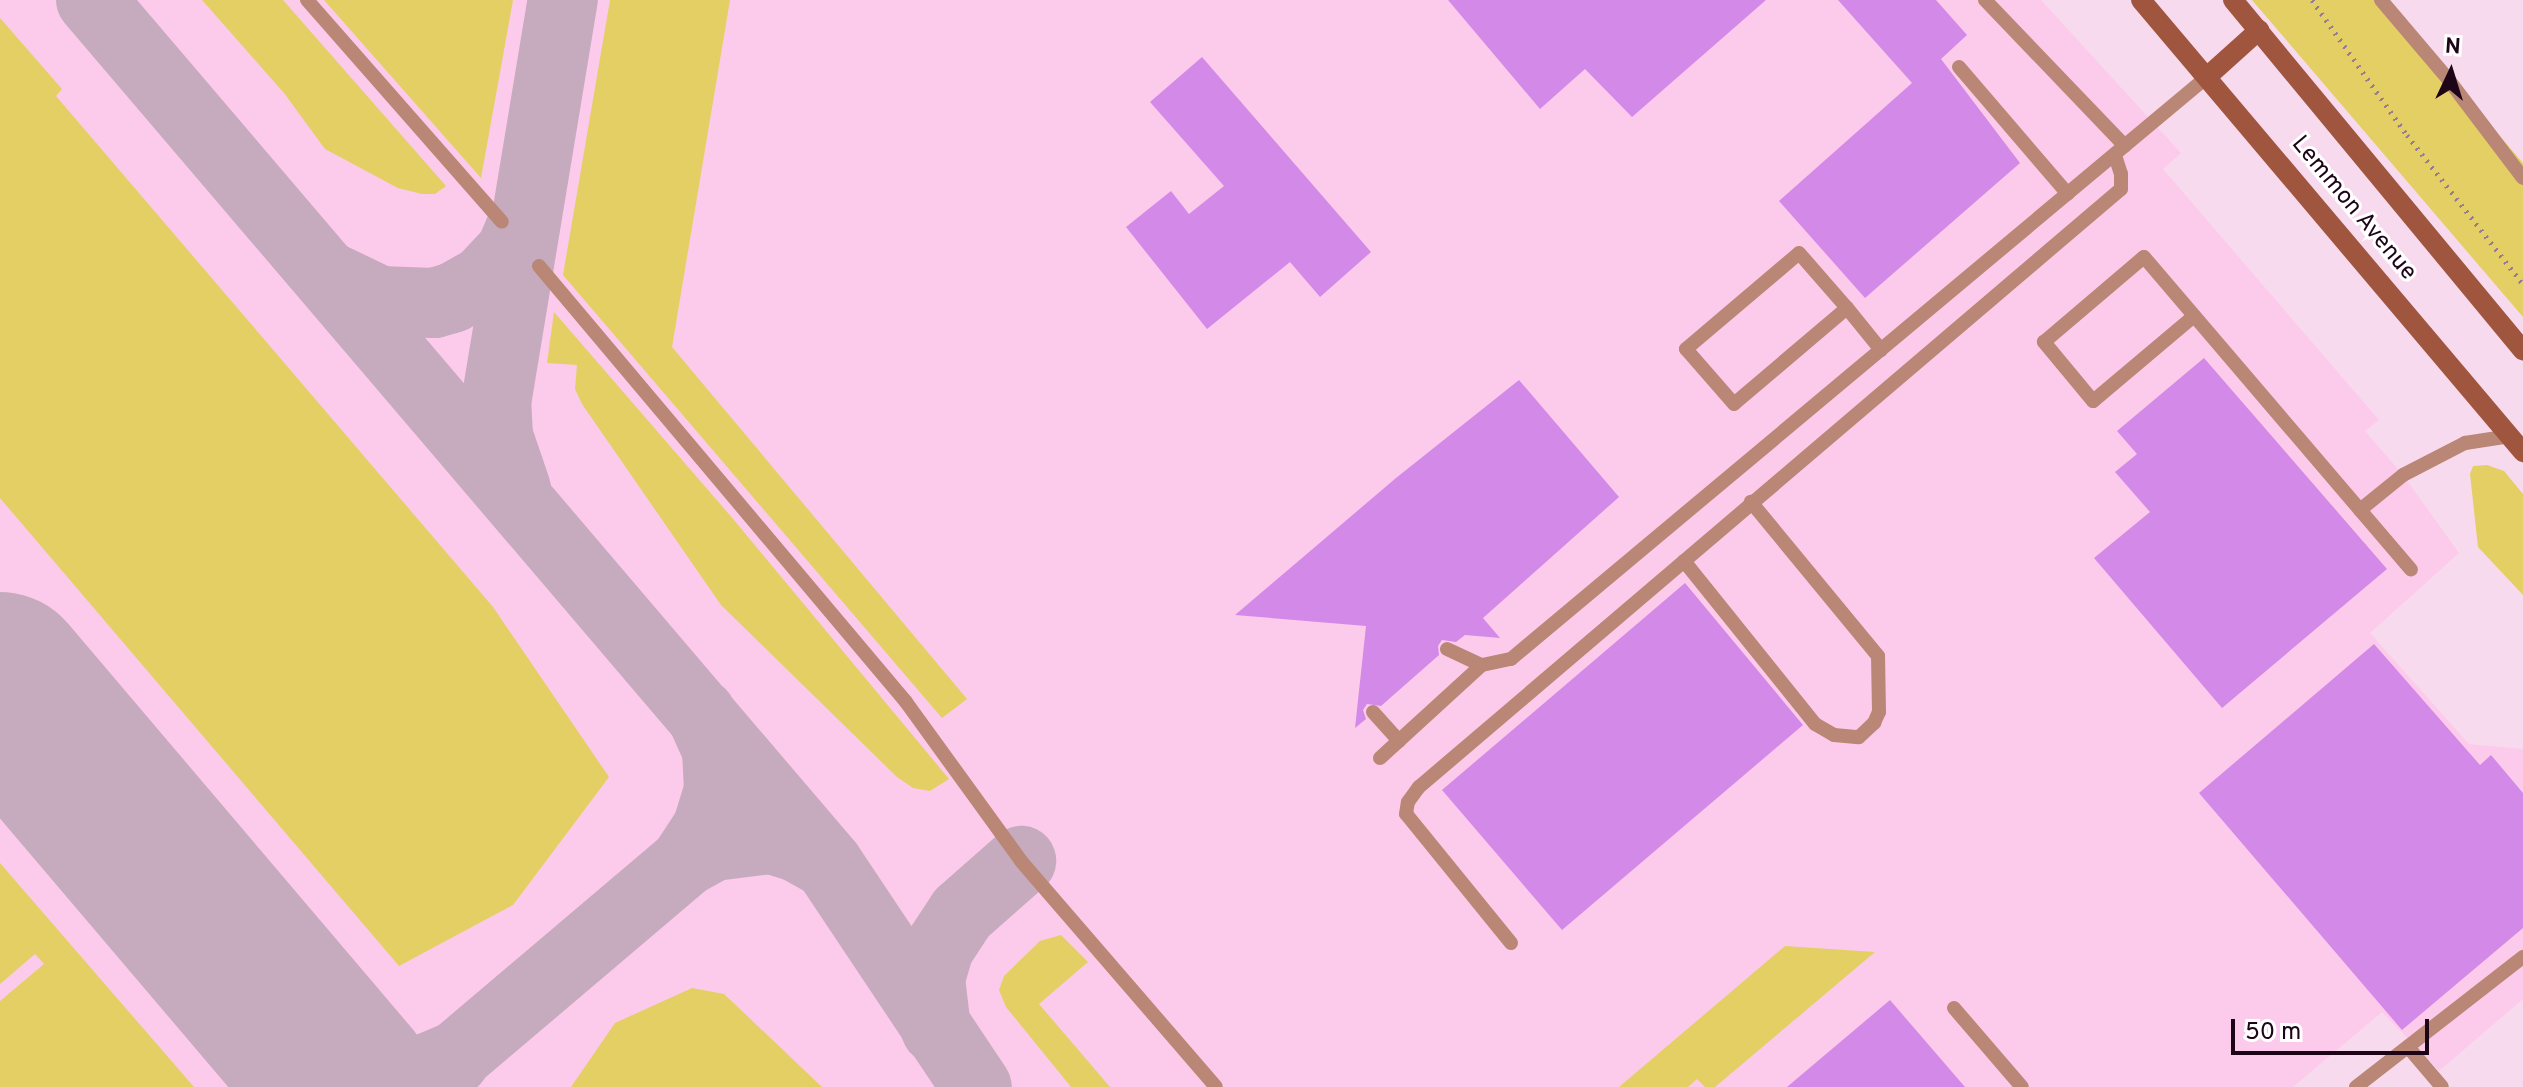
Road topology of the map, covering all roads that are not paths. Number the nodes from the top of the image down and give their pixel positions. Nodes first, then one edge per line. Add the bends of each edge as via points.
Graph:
1 (307, 0) edge
2 (1985, 0) edge
3 (2141, 0) edge
4 (2233, 0) edge
5 (2381, 0) edge
6 (2259, 30) junction
7 (1959, 67) dead end
8 (2208, 76) junction
9 (2120, 151) junction
10 (2523, 178) edge
11 (2068, 194) junction
12 (502, 222) dead end
13 (539, 266) dead end
14 (1847, 308) junction
15 (2194, 316) junction
16 (1881, 350) junction
17 (2523, 350) edge
18 (2516, 444) edge
19 (1751, 502) junction
20 (2360, 510) junction
21 (1684, 561) junction
22 (2411, 570) dead end
23 (1447, 649) dead end
24 (1482, 665) junction
25 (1373, 712) dead end
26 (1399, 741) junction
27 (1380, 758) dead end
28 (1511, 943) dead end
29 (2523, 957) edge
30 (1954, 1008) dead end
31 (2408, 1047) junction
32 (1216, 1087) edge
33 (2022, 1087) edge
34 (2356, 1087) edge
35 (2442, 1087) edge

1 - 12 lane
2 - 9 lane
3 - 8 main road, Lemmon Avenue
4 - 6 main road, Lemmon Avenue
5 - 10 lane
6 - 8 main road
6 - 17 main road, Lemmon Avenue
7 - 11 lane
8 - 9 lane
8 - 18 main road, Lemmon Avenue
9 - 11 lane
9 - 19 lane via 2121,189
11 - 16 lane
13 - 32 lane via 906,702 1021,861
14 - 14 lane via 1799,253 1686,349 1734,404
14 - 16 lane
15 - 15 lane via 2144,257 2044,342 2093,401
15 - 20 lane
16 - 24 lane via 1511,659
18 - 20 lane via 2465,443 2403,475
19 - 21 lane
19 - 21 lane via 1878,656 1879,712 1859,737 1834,735 1815,724
20 - 22 lane
21 - 28 lane via 1419,787 1408,802 1406,814
23 - 24 lane
24 - 26 lane
25 - 26 lane
26 - 27 lane
29 - 31 lane
30 - 33 lane
31 - 34 lane
31 - 35 lane

